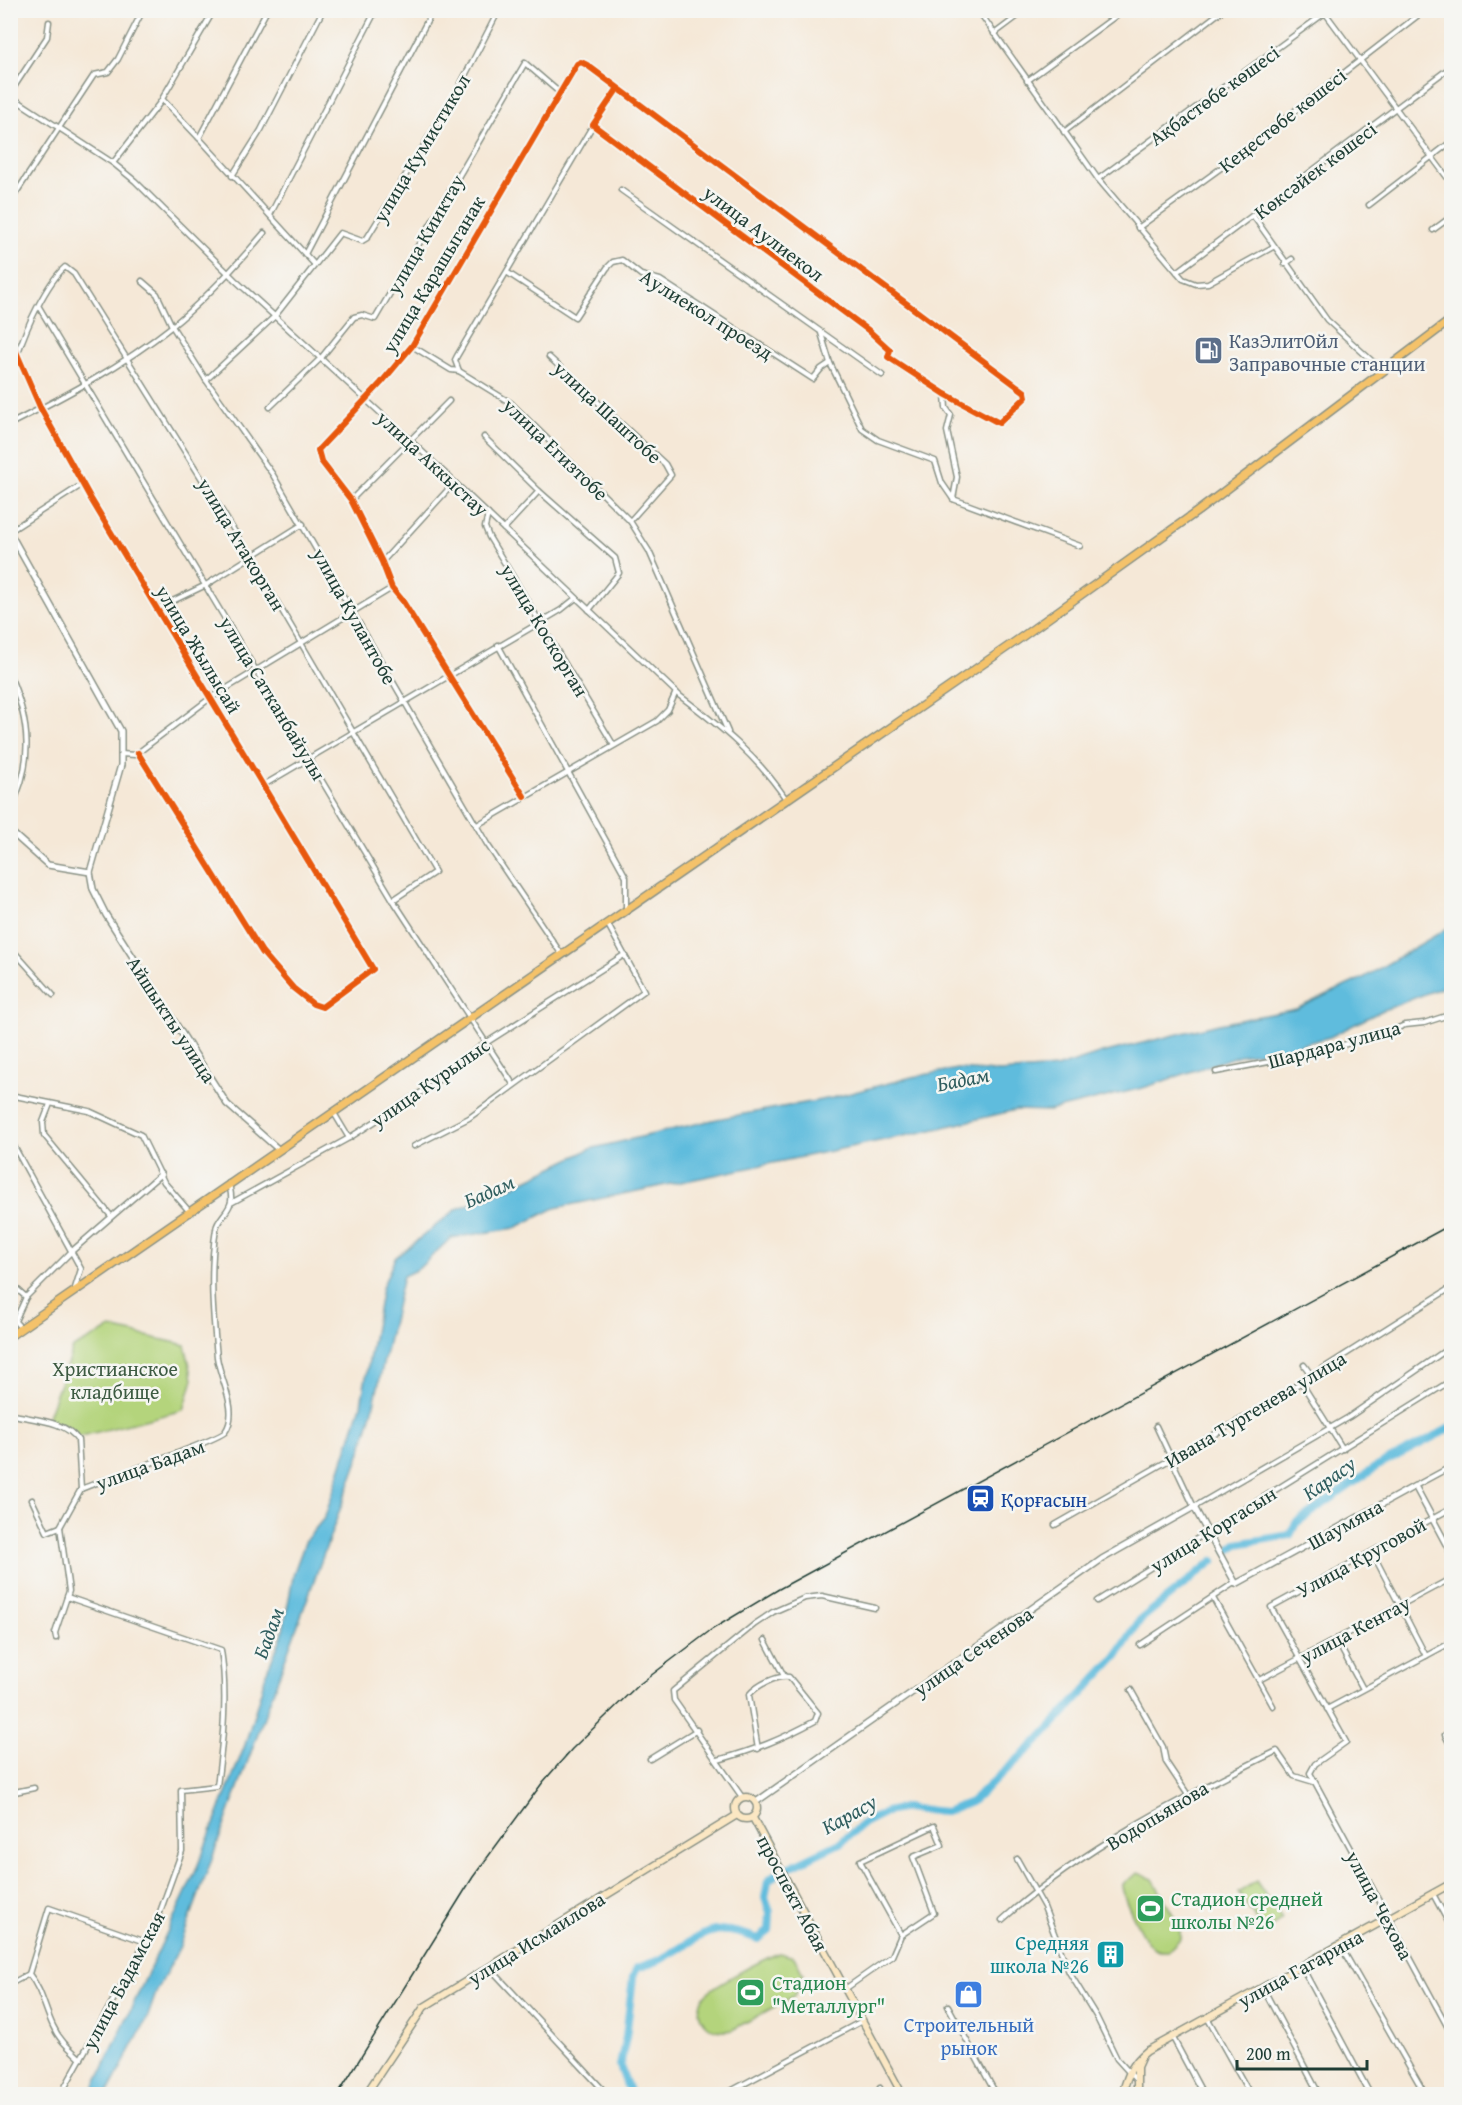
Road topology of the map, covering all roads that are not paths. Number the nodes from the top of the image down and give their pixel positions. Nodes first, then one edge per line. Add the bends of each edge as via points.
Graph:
1 (143, 10) edge
2 (214, 10) edge
3 (267, 10) edge
4 (323, 10) edge
5 (376, 10) edge
6 (434, 10) edge
7 (978, 10) edge
8 (1026, 10) edge
9 (1124, 10) edge
10 (1223, 10) edge
11 (1425, 10) edge
12 (498, 12) edge
13 (1326, 12) edge
14 (49, 22) dead end
15 (994, 34) junction
16 (1359, 59) junction
17 (1452, 66) edge
18 (1027, 81) junction
19 (618, 88) junction
20 (560, 93) junction
21 (10, 95) edge
22 (162, 99) junction
23 (1395, 109) junction
24 (593, 125) junction
25 (59, 127) junction
26 (1064, 132) junction
27 (199, 138) junction
28 (1452, 141) edge
29 (1431, 157) junction
30 (113, 163) junction
31 (232, 176) junction
32 (1098, 179) junction
33 (1452, 184) edge
34 (621, 190) dead end
35 (12, 199) dead end
36 (1369, 205) dead end
37 (270, 215) junction
38 (1254, 216) junction
39 (1452, 216) edge
40 (1138, 228) junction
41 (1432, 230) dead end
42 (264, 233) dead end
43 (1273, 247) junction
44 (305, 254) junction
45 (1292, 259) dead end
46 (1285, 264) junction
47 (315, 265) junction
48 (1177, 272) junction
49 (230, 273) junction
50 (508, 273) junction
51 (142, 281) dead end
52 (39, 307) junction
53 (275, 316) junction
54 (1452, 320) edge
55 (172, 326) junction
56 (820, 331) junction
57 (10, 338) edge
58 (412, 346) junction
59 (18, 355) junction
60 (549, 357) dead end
61 (128, 358) junction
62 (321, 358) junction
63 (830, 363) junction
64 (1382, 370) junction
65 (459, 371) junction
66 (882, 375) dead end
67 (206, 380) junction
68 (83, 384) junction
69 (945, 394) junction
70 (364, 399) junction
71 (449, 401) dead end
72 (270, 407) dead end
73 (41, 409) junction
74 (10, 424) edge
75 (484, 437) dead end
76 (410, 440) junction
77 (454, 483) junction
78 (83, 484) junction
79 (539, 491) junction
80 (953, 499) junction
81 (351, 500) junction
82 (488, 514) junction
83 (630, 521) junction
84 (303, 524) junction
85 (504, 529) junction
86 (10, 532) edge
87 (1080, 546) dead end
88 (250, 556) junction
89 (382, 562) junction
90 (206, 585) junction
91 (392, 588) junction
92 (576, 598) junction
93 (156, 609) junction
94 (589, 610) junction
95 (353, 611) junction
96 (540, 621) junction
97 (302, 643) junction
98 (498, 645) junction
99 (257, 670) junction
100 (448, 675) junction
101 (10, 676) edge
102 (676, 692) junction
103 (209, 699) junction
104 (404, 703) junction
105 (352, 732) junction
106 (728, 733) junction
107 (613, 744) junction
108 (138, 753) junction
109 (121, 754) junction
110 (310, 760) junction
111 (568, 770) junction
112 (262, 786) junction
113 (524, 796) junction
114 (786, 799) junction
115 (10, 808) edge
116 (477, 825) junction
117 (10, 831) edge
118 (90, 872) junction
119 (393, 900) junction
120 (626, 909) junction
121 (606, 923) junction
122 (10, 947) edge
123 (562, 955) junction
124 (624, 955) junction
125 (53, 995) dead end
126 (14, 1004) dead end
127 (1452, 1014) edge
128 (471, 1016) junction
129 (10, 1023) edge
130 (484, 1044) junction
131 (1216, 1072) dead end
132 (513, 1084) junction
133 (10, 1095) edge
134 (50, 1104) junction
135 (333, 1111) junction
136 (349, 1137) junction
137 (10, 1138) edge
138 (414, 1146) dead end
139 (278, 1149) junction
140 (160, 1174) junction
141 (229, 1182) junction
142 (231, 1203) junction
143 (189, 1211) junction
144 (111, 1216) junction
145 (72, 1251) junction
146 (10, 1283) edge
147 (1452, 1287) edge
148 (74, 1292) junction
149 (26, 1297) junction
150 (10, 1316) edge
151 (15, 1321) junction
152 (21, 1328) junction
153 (10, 1336) edge
154 (1452, 1346) edge
155 (1304, 1365) dead end
156 (1312, 1376) junction
157 (1452, 1380) edge
158 (1302, 1382) junction
159 (10, 1414) edge
160 (1156, 1426) dead end
161 (1332, 1427) junction
162 (1342, 1449) junction
163 (1172, 1460) junction
164 (1452, 1466) edge
165 (1415, 1486) junction
166 (81, 1489) junction
167 (32, 1500) dead end
168 (1194, 1507) junction
169 (1452, 1508) edge
170 (1432, 1519) junction
171 (1055, 1525) dead end
172 (60, 1527) junction
173 (1207, 1532) junction
174 (1372, 1552) junction
175 (1452, 1555) edge
176 (1452, 1578) edge
177 (1236, 1583) junction
178 (67, 1597) junction
179 (1213, 1598) junction
180 (1097, 1601) dead end
181 (1400, 1605) junction
182 (875, 1608) dead end
183 (56, 1638) dead end
184 (1336, 1639) junction
185 (765, 1640) dead end
186 (1452, 1642) edge
187 (1140, 1645) dead end
188 (1426, 1656) junction
189 (1298, 1659) junction
190 (784, 1676) junction
191 (1259, 1680) junction
192 (1363, 1689) junction
193 (1131, 1690) dead end
194 (1274, 1706) dead end
195 (1327, 1709) junction
196 (1452, 1729) edge
197 (697, 1730) junction
198 (1452, 1748) edge
199 (758, 1749) junction
200 (650, 1759) dead end
201 (718, 1760) junction
202 (1314, 1782) junction
203 (34, 1788) dead end
204 (10, 1793) edge
205 (1188, 1795) junction
206 (742, 1797) junction
207 (756, 1802) junction
208 (737, 1815) junction
209 (753, 1818) junction
210 (1017, 1859) dead end
211 (1452, 1883) edge
212 (1035, 1890) junction
213 (1432, 1894) junction
214 (1002, 1920) dead end
215 (1388, 1920) junction
216 (1452, 1929) edge
217 (901, 1935) junction
218 (146, 1942) junction
219 (1340, 1945) junction
220 (1301, 1966) junction
221 (489, 1967) junction
222 (29, 1974) junction
223 (10, 1984) edge
224 (1262, 1987) junction
225 (845, 1989) junction
226 (948, 2006) dead end
227 (1208, 2019) junction
228 (863, 2021) junction
229 (1452, 2035) edge
230 (1173, 2038) junction
231 (1148, 2051) junction
232 (81, 2059) junction
233 (1128, 2072) junction
234 (1137, 2080) junction
235 (880, 2088) dead end
236 (1123, 2091) edge
237 (1137, 2093) edge
238 (61, 2094) edge
239 (366, 2094) edge
240 (607, 2094) edge
241 (725, 2094) edge
242 (883, 2094) edge
243 (902, 2094) edge
244 (996, 2094) edge
245 (1203, 2094) edge
246 (1250, 2094) edge
247 (1318, 2094) edge
248 (1370, 2094) edge
249 (1425, 2094) edge

1 - 25 street via 118,59 108,72 94,75
2 - 22 street
3 - 27 street
4 - 31 street via 261,130
5 - 37 street
6 - 44 street
7 - 15 street
8 - 15 street
9 - 18 street
10 - 26 street
11 - 16 street, Кеңестөбе көшесі
12 - 47 street, улица Кумистикол via 456,93 367,238 362,241 340,233
13 - 16 street
13 - 32 street, Ақбастөбе көшесі
14 - 21 street via 47,37
15 - 18 street
16 - 23 street
16 - 40 street, Кеңестөбе көшесі
17 - 23 street, Көксәйек көшесі
18 - 26 street
19 - 20 street, улица Карашыганак via 581,62
19 - 24 street
19 - 69 street via 1026,394 999,423
20 - 58 street, улица Карашыганак
20 - 62 street, улица Кииктау via 525,63 375,319 354,317
21 - 25 street, улица Аккыстау
22 - 27 street
22 - 30 street
23 - 29 street
23 - 38 street, Көксәйек көшесі
24 - 50 street
24 - 69 street, улица Аулиекол via 868,330 890,350 888,357
25 - 30 street, улица Аккыстау
25 - 35 street
26 - 32 street
27 - 31 street
28 - 29 street
29 - 33 street
29 - 36 street
30 - 49 street, улица Аккыстау
31 - 37 street
32 - 40 street
34 - 56 street
37 - 44 street
38 - 43 street
38 - 48 street, Көксәйек көшесі
39 - 41 street
40 - 48 street
42 - 49 street
43 - 46 street
43 - 48 street via 1208,284 1183,279
44 - 47 street
45 - 46 street
46 - 64 street via 1327,320
47 - 53 street, улица Кумистикол
49 - 53 street, улица Аккыстау
49 - 55 street
50 - 63 street, Аулиекол проезд via 575,317 608,268 622,260 641,275 660,280 813,379
50 - 65 street via 455,360
51 - 55 street, улица Кулантобе via 157,294
52 - 59 street, улица Атакорган
52 - 61 street, улица Атакорган via 65,267 75,274
52 - 68 street, улица Сатканбайулы
53 - 62 street, улица Аккыстау
53 - 67 street, улица Кумистикол
54 - 64 highway
55 - 61 street
55 - 67 street, улица Кулантобе
56 - 63 street
56 - 66 street
57 - 59 street, улица Жылысай
58 - 65 street, улица Егизтобе
58 - 70 street, улица Карашыганак
59 - 73 street, улица Жылысай
60 - 83 street, улица Шаштобе via 672,475
61 - 68 street
61 - 88 street, улица Атакорган
62 - 70 street, улица Аккыстау
62 - 72 street, улица Кииктау
63 - 80 street via 862,429 878,440 935,461 942,483
64 - 114 highway via 1198,511
65 - 83 street, улица Егизтобе via 511,403
67 - 84 street, улица Кулантобе
68 - 73 street
68 - 90 street, улица Сатканбайулы
69 - 80 street via 951,415 947,431 957,477
70 - 76 street, улица Аккыстау
70 - 81 street, улица Карашыганак via 318,450 321,461
71 - 76 street
73 - 74 street
73 - 78 street, улица Жылысай
75 - 79 street
76 - 77 street, улица Аккыстау
76 - 81 street
77 - 82 street, улица Аккыстау
77 - 89 street
78 - 86 street
78 - 93 street, улица Жылысай
79 - 85 street
79 - 94 street via 615,558 619,573
80 - 87 street
81 - 89 street, улица Карашыганак
82 - 85 street, улица Аккыстау
82 - 96 street, улица Коскорган via 485,527 489,537
83 - 106 street, улица Егизтобе via 649,551
84 - 88 street
84 - 95 street, улица Кулантобе
85 - 92 street, улица Аккыстау
86 - 109 street via 121,730
88 - 90 street
88 - 97 street, улица Атакорган
89 - 91 street, улица Карашыганак
90 - 93 street
90 - 99 street, улица Сатканбайулы
91 - 95 street
91 - 100 street, улица Карашыганак
92 - 94 street, улица Аккыстау
92 - 96 street
93 - 103 street, улица Жылысай
94 - 102 street, улица Аккыстау
95 - 97 street
95 - 104 street, улица Кулантобе
96 - 98 street
96 - 107 street, улица Коскорган
97 - 99 street
97 - 105 street, улица Атакорган
98 - 100 street
98 - 111 street
99 - 103 street
99 - 110 street, улица Сатканбайулы
100 - 104 street
100 - 113 street, улица Карашыганак
101 - 115 street via 20,697 27,760 22,786
102 - 106 street, улица Аккыстау
102 - 107 street via 668,710 657,721
103 - 108 street
103 - 112 street, улица Жылысай
104 - 105 street
104 - 116 street, улица Кулантобе
105 - 110 street
105 - 119 street, улица Атакорган via 435,872
106 - 114 street, улица Аккыстау via 772,778
107 - 111 street
108 - 109 street
108 - 112 street, улица Жылысай via 262,952 292,988 322,1007 373,969
109 - 118 street
110 - 112 street
110 - 119 street, улица Сатканбайулы
111 - 113 street
111 - 120 street via 626,877
113 - 116 street
114 - 120 highway
116 - 123 street, улица Кулантобе
117 - 118 street via 48,866
118 - 139 street, Айшыкты улица via 93,889 106,915 227,1104
119 - 128 street, улица Сатканбайулы
120 - 121 highway
121 - 123 highway
121 - 124 street
122 - 125 street
123 - 128 highway
124 - 130 street, улица Курылыс
124 - 132 street via 644,992
126 - 129 street
127 - 131 street, Шардара улица via 1311,1054
128 - 130 street, улица Сатканбайулы
128 - 135 highway
130 - 132 street, улица Сатканбайулы
130 - 136 street, улица Курылыс via 431,1086
132 - 138 street via 469,1119
133 - 134 street
134 - 140 street via 89,1111 141,1135
134 - 144 street via 43,1122 44,1135
135 - 136 street
135 - 139 highway
136 - 142 street, улица Курылыс
137 - 145 street
139 - 141 highway
140 - 143 street via 173,1196
140 - 144 street
141 - 142 street
141 - 143 highway
142 - 166 street, улица Бадам via 216,1226 213,1292 218,1360 231,1410 229,1425 212,1441
143 - 148 highway
144 - 145 street
145 - 148 street via 81,1269
145 - 149 street
146 - 149 street
147 - 156 street, Ивана Тургенева улица
148 - 152 highway
149 - 151 street
150 - 151 street
151 - 152 street
152 - 153 highway
154 - 161 street, улица Сеченова
155 - 156 street
156 - 158 street, Ивана Тургенева улица
157 - 162 street, улица Коргасын
158 - 161 street
158 - 163 street, Ивана Тургенева улица
159 - 166 street via 63,1426 74,1433 78,1440
160 - 163 street
161 - 162 street
161 - 168 street, улица Сеченова
162 - 173 street, улица Коргасын
163 - 168 street
163 - 171 street, Ивана Тургенева улица
164 - 165 street, Шаумяна
165 - 170 street
165 - 177 street, Шаумяна
166 - 172 street, улица Бадам
167 - 172 street via 47,1532
168 - 173 street
168 - 207 street, улица Сеченова via 1102,1559
169 - 170 street, Улица Круговой
170 - 174 street, Улица Круговой
170 - 175 street
172 - 178 street
173 - 177 street
173 - 180 street, улица Коргасын
174 - 181 street
174 - 189 street, Улица Круговой via 1271,1607
176 - 181 street, улица Кентау
177 - 179 street, Шаумяна
178 - 183 street
178 - 218 street, улица Бадамская via 221,1650 225,1725 217,1786 181,1790 182,1851
179 - 187 street, Шаумяна
179 - 191 street
181 - 184 street, улица Кентау
181 - 188 street
182 - 197 street via 822,1596 805,1598 773,1612 673,1691 674,1700
184 - 189 street, улица Кентау
184 - 192 street
185 - 190 street
186 - 188 street
188 - 192 street
189 - 191 street, улица Кентау
189 - 195 street
190 - 199 street via 754,1688 749,1695
190 - 199 street via 794,1680 818,1717
191 - 194 street
192 - 195 street
193 - 205 street via 1163,1747 1166,1762
195 - 202 street, улица Чехова via 1346,1742 1315,1764 1310,1773
196 - 198 street via 1445,1735
197 - 200 street
197 - 201 street
199 - 201 street
201 - 206 street
202 - 205 street, Водопьянова via 1294,1776 1277,1751
202 - 215 street, улица Чехова
203 - 204 street
205 - 212 street, Водопьянова
206 - 207 main road via 751,1797
206 - 208 main road via 735,1806
207 - 209 main road via 758,1810
208 - 209 main road
208 - 221 main road, улица Исмаилова
209 - 225 main road, проспект Абая
210 - 212 street
211 - 213 main road, улица Гагарина
212 - 214 street, Водопьянова
212 - 233 street via 1069,1972
213 - 215 main road, улица Гагарина
213 - 216 street
215 - 219 main road, улица Гагарина
215 - 229 street, улица Чехова
217 - 217 street via 934,1913 913,1857 942,1845 934,1826 860,1861
217 - 225 street via 892,1956
218 - 222 street via 50,1908
218 - 232 street, улица Бадамская
219 - 220 main road, улица Гагарина
219 - 249 street
220 - 224 main road, улица Гагарина
220 - 248 street
221 - 239 main road, улица Исмаилова via 424,2007
221 - 240 street
222 - 223 street
222 - 232 street via 63,2043
224 - 227 main road, улица Гагарина
224 - 247 street
225 - 228 main road, проспект Абая
226 - 244 street
227 - 230 main road, улица Гагарина
227 - 246 street
228 - 241 street
228 - 243 main road, проспект Абая
230 - 231 main road, улица Гагарина
230 - 245 street
231 - 233 main road, улица Гагарина via 1135,2060
231 - 234 main road via 1138,2062
232 - 238 street, улица Бадамская
233 - 234 street
233 - 236 main road, улица Гагарина
234 - 237 main road
235 - 242 street
236 - 237 main road

